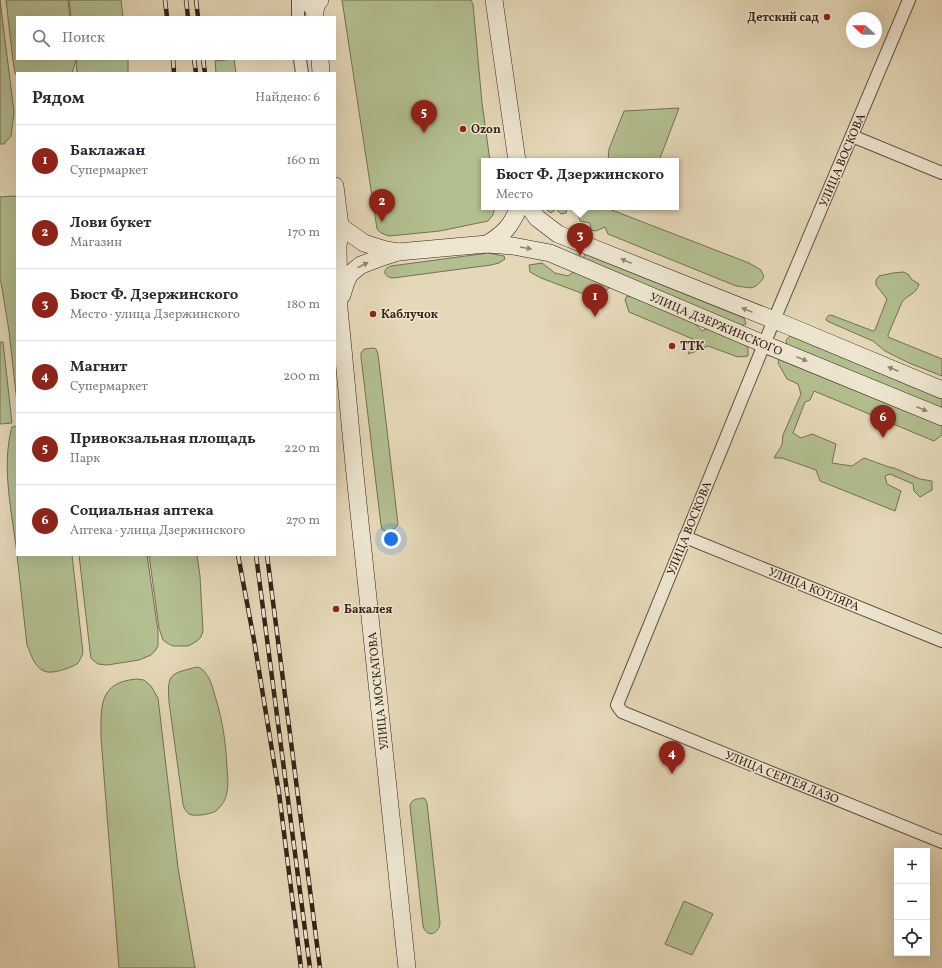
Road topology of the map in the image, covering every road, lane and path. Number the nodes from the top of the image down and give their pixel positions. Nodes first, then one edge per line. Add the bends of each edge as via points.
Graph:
1 (298, 0) edge
2 (303, 0) edge
3 (909, 0) edge
4 (492, 2) edge
5 (312, 12) edge
6 (300, 60) edge
7 (320, 60) edge
8 (302, 72) edge
9 (321, 72) edge
10 (852, 136) junction
11 (517, 158) edge
12 (942, 173) edge
13 (336, 210) edge
14 (518, 210) edge
15 (531, 210) edge
16 (337, 235) edge
17 (487, 244) junction
18 (398, 252) junction
19 (339, 309) junction
20 (774, 320) junction
21 (764, 344) junction
22 (942, 390) edge
23 (942, 417) edge
24 (685, 537) junction
25 (942, 641) edge
26 (622, 712) joint
27 (942, 842) edge
28 (407, 968) edge

1 - 5 street
2 - 5 street
3 - 10 street, УЛИЦА ВОСКОВА
4 - 11 main road
6 - 8 street
7 - 9 main road
10 - 12 street
10 - 20 street, УЛИЦА ВОСКОВА
13 - 16 main road, УЛИЦА МОСКАТОВА
14 - 17 main road via 505,231
20 -> 15 main road, УЛИЦА ДЗЕРЖИНСКОГО via 558,234 537,218
16 - 18 main road
16 - 19 main road, УЛИЦА МОСКАТОВА
17 - 18 main road, УЛИЦА ДЗЕРЖИНСКОГО
17 -> 21 main road, УЛИЦА ДЗЕРЖИНСКОГО via 550,253
19 -> 18 main road via 350,274 368,262
19 - 28 main road, УЛИЦА МОСКАТОВА
20 - 21 street, УЛИЦА ВОСКОВА
22 -> 20 main road, УЛИЦА ДЗЕРЖИНСКОГО
21 -> 23 main road, УЛИЦА ДЗЕРЖИНСКОГО
21 - 24 street, УЛИЦА ВОСКОВА
24 - 25 street, УЛИЦА КОТЛЯРА
24 - 26 street, УЛИЦА ВОСКОВА via 617,705
26 - 27 street, УЛИЦА СЕРГЕЯ ЛАЗО

